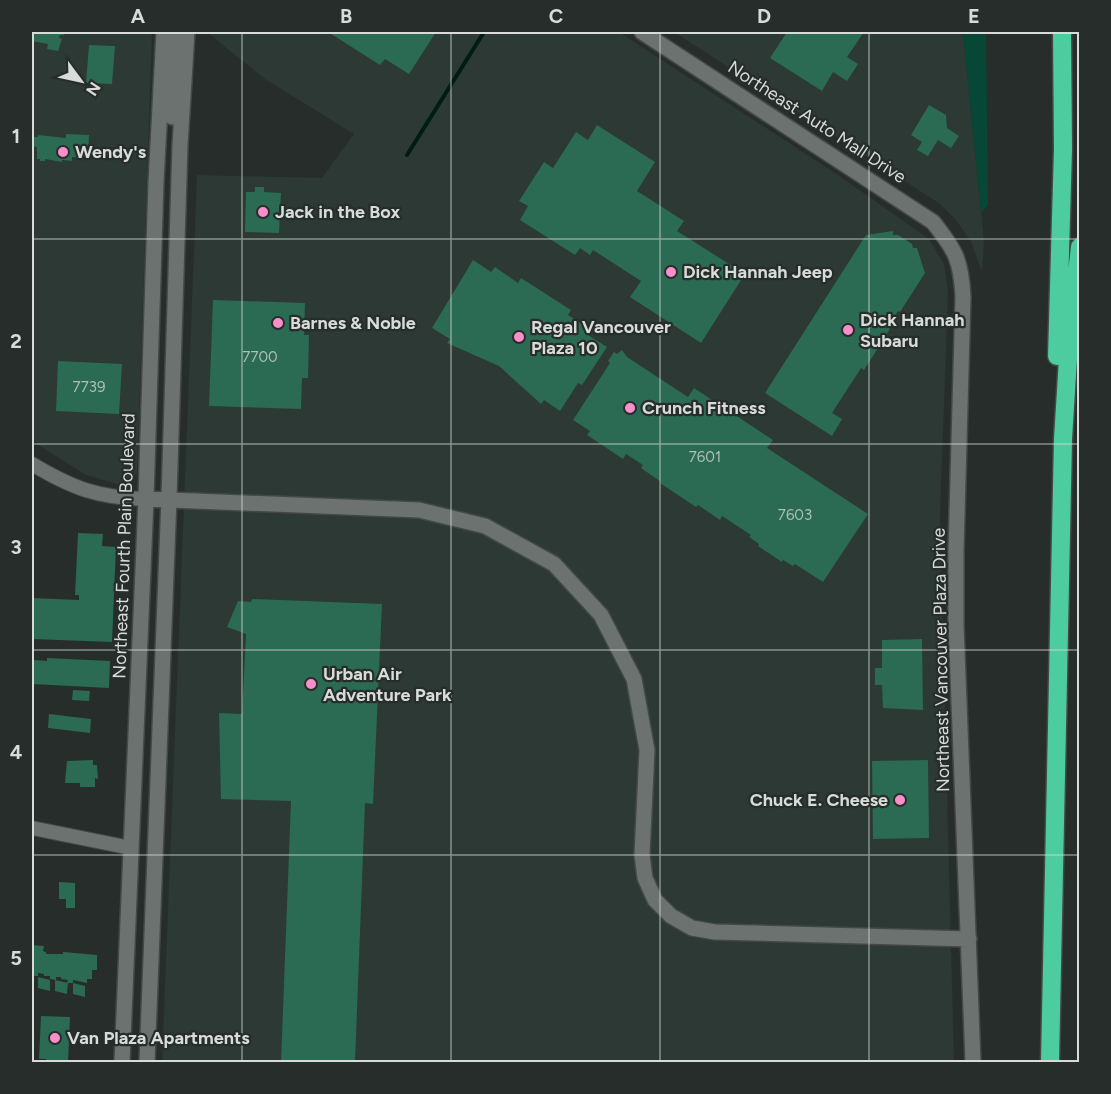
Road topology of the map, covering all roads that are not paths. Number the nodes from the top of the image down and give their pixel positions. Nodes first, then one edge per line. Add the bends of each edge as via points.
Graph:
1 (164, 32) edge
2 (175, 32) edge
3 (187, 32) edge
4 (642, 32) edge
5 (1062, 32) edge
6 (180, 145) junction
7 (1080, 247) edge
8 (958, 258) joint
9 (1063, 439) junction
10 (32, 464) edge
11 (169, 498) junction
12 (146, 499) junction
13 (32, 828) edge
14 (131, 848) junction
15 (969, 939) junction
16 (122, 1062) edge
17 (147, 1062) edge
18 (973, 1062) edge
19 (1050, 1062) edge

1 - 12 street, Northeast Fourth Plain Boulevard
2 - 6 street via 172,129
3 - 6 street
4 - 8 street, Northeast Auto Mall Drive via 933,222
5 - 9 highway via 1056,382
6 - 11 street
7 - 9 highway
8 - 15 street, Northeast Vancouver Plaza Drive via 963,297 956,625
9 - 19 highway
10 - 12 street via 87,492
11 - 12 street
11 - 15 street via 419,510 485,525 554,564 601,615 634,679 647,750 642,855 645,878 655,900 671,916 692,927 716,932
11 - 17 street
12 - 14 street, Northeast Fourth Plain Boulevard
13 - 14 street
14 - 16 street, Northeast Fourth Plain Boulevard
15 - 18 street, Northeast Vancouver Plaza Drive

